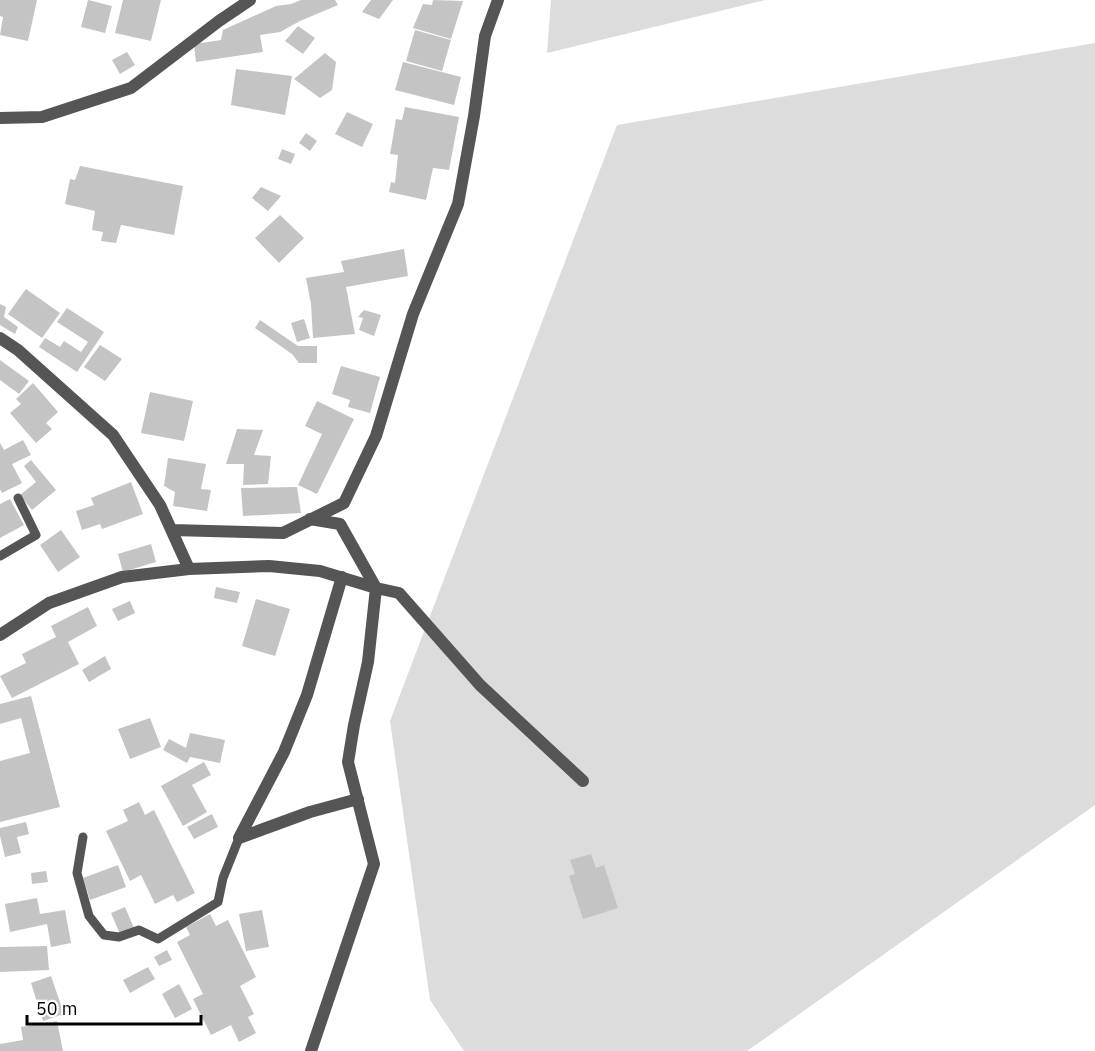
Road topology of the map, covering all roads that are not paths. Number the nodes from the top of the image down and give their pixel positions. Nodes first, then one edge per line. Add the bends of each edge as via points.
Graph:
1 (250, 0) edge
2 (498, 0) edge
3 (0, 118) edge
4 (0, 338) edge
5 (18, 498) dead end
6 (310, 519) junction
7 (172, 530) junction
8 (0, 556) edge
9 (189, 568) junction
10 (342, 578) junction
11 (375, 588) junction
12 (0, 635) edge
13 (583, 781) dead end
14 (358, 799) junction
15 (82, 837) dead end
16 (239, 838) junction
17 (311, 1051) edge

1 - 3 street via 131,88 42,117
2 - 6 street via 485,36 458,204 413,314 376,436 344,503
4 - 7 street via 113,435
5 - 8 lane via 36,535
6 - 7 street via 283,533
6 - 11 street via 340,524
7 - 9 street
9 - 10 street via 269,566 320,571
9 - 12 street via 122,577 49,603
10 - 11 street
10 - 16 street via 307,695 284,752
11 - 13 street via 399,593 480,685
11 - 14 street via 368,663 348,762
14 - 16 street
14 - 17 street via 374,864
15 - 16 lane via 76,873 89,916 104,935 119,937 139,930 158,939 218,902

